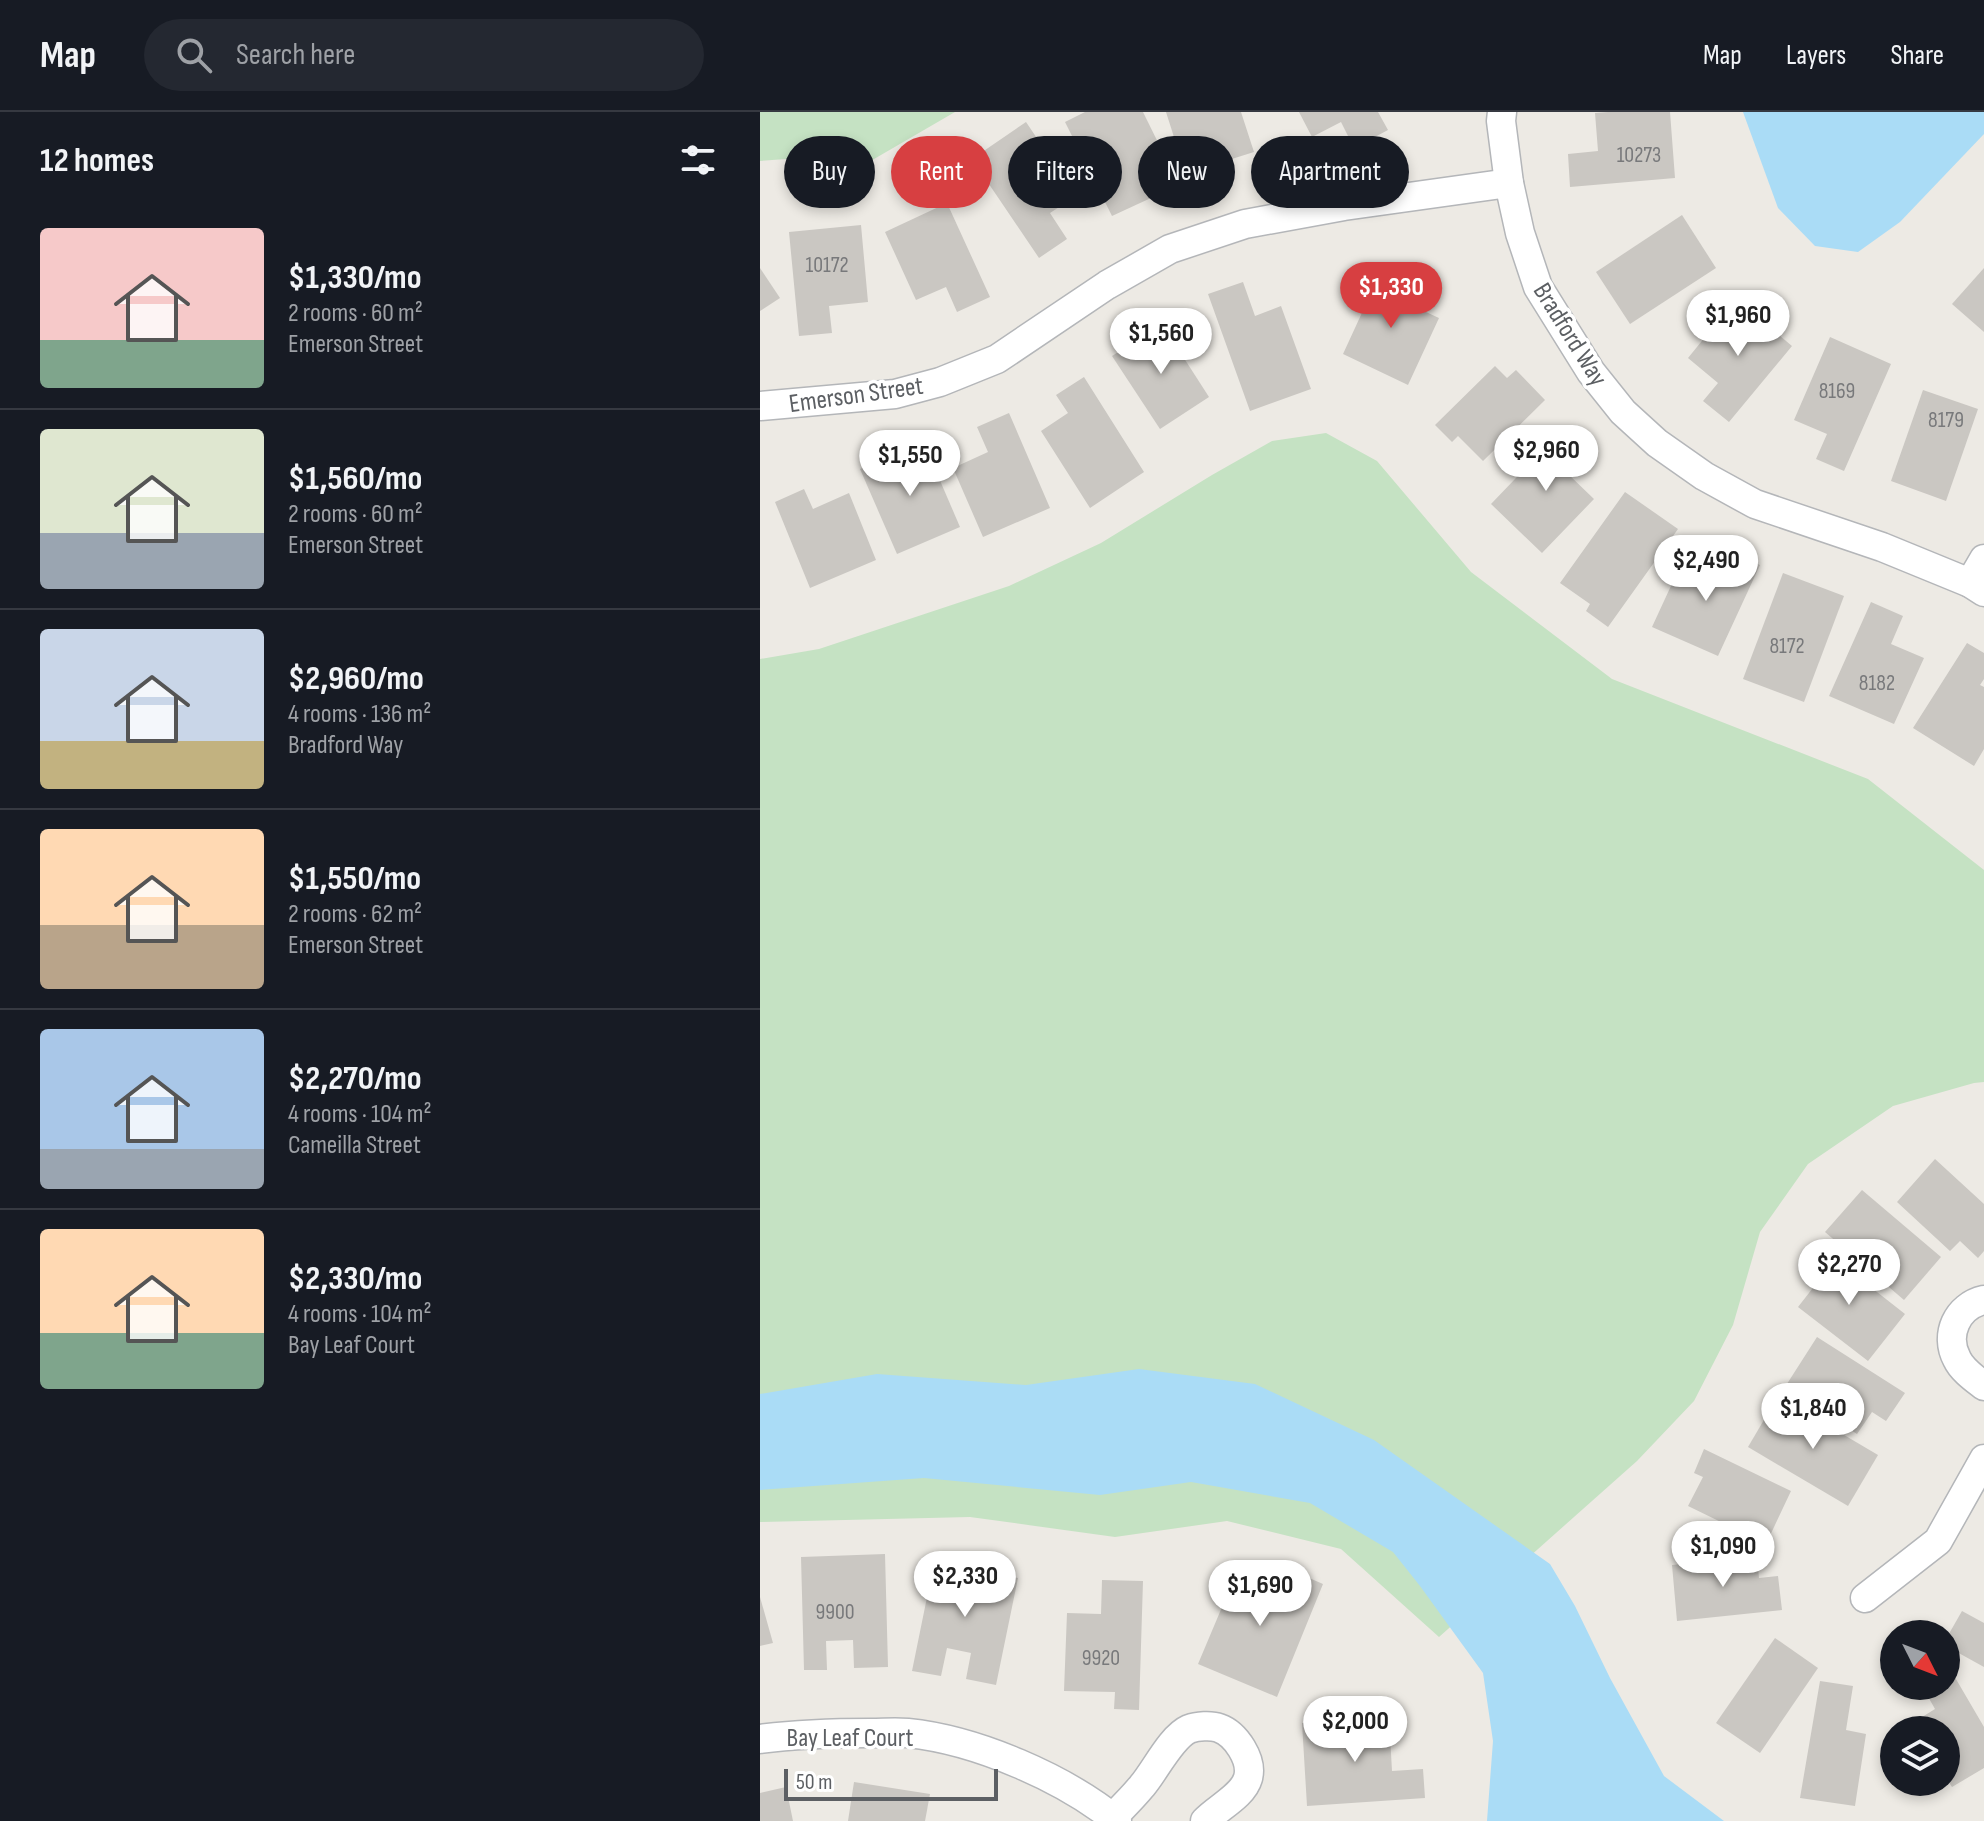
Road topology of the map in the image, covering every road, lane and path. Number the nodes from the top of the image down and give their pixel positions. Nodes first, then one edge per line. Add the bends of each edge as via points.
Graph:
1 (1502, 112) edge
2 (1509, 183) junction
3 (760, 406) edge
4 (1984, 559) edge
5 (1977, 587) edge
6 (1984, 1300) edge
7 (1984, 1386) edge
8 (1984, 1459) edge
9 (1865, 1598) dead end
10 (760, 1739) edge
11 (1115, 1819) edge
12 (1205, 1821) edge

1 - 2 street
2 - 3 street, Emerson Street via 1245,224 1170,249 997,359 940,382 895,394
2 - 5 street, Bradford Way via 1538,287 1591,372 1657,443 1755,504 1882,547
4 - 5 street
6 - 7 street via 1972,1302 1955,1321 1951,1343 1958,1362
8 - 9 street via 1938,1541
10 - 11 street, Bay Leaf Court via 909,1733 979,1748 1046,1776
11 - 12 street, Bay Leaf Court via 1172,1743 1187,1730 1205,1726 1220,1728 1234,1739 1247,1758 1248,1777 1238,1794

